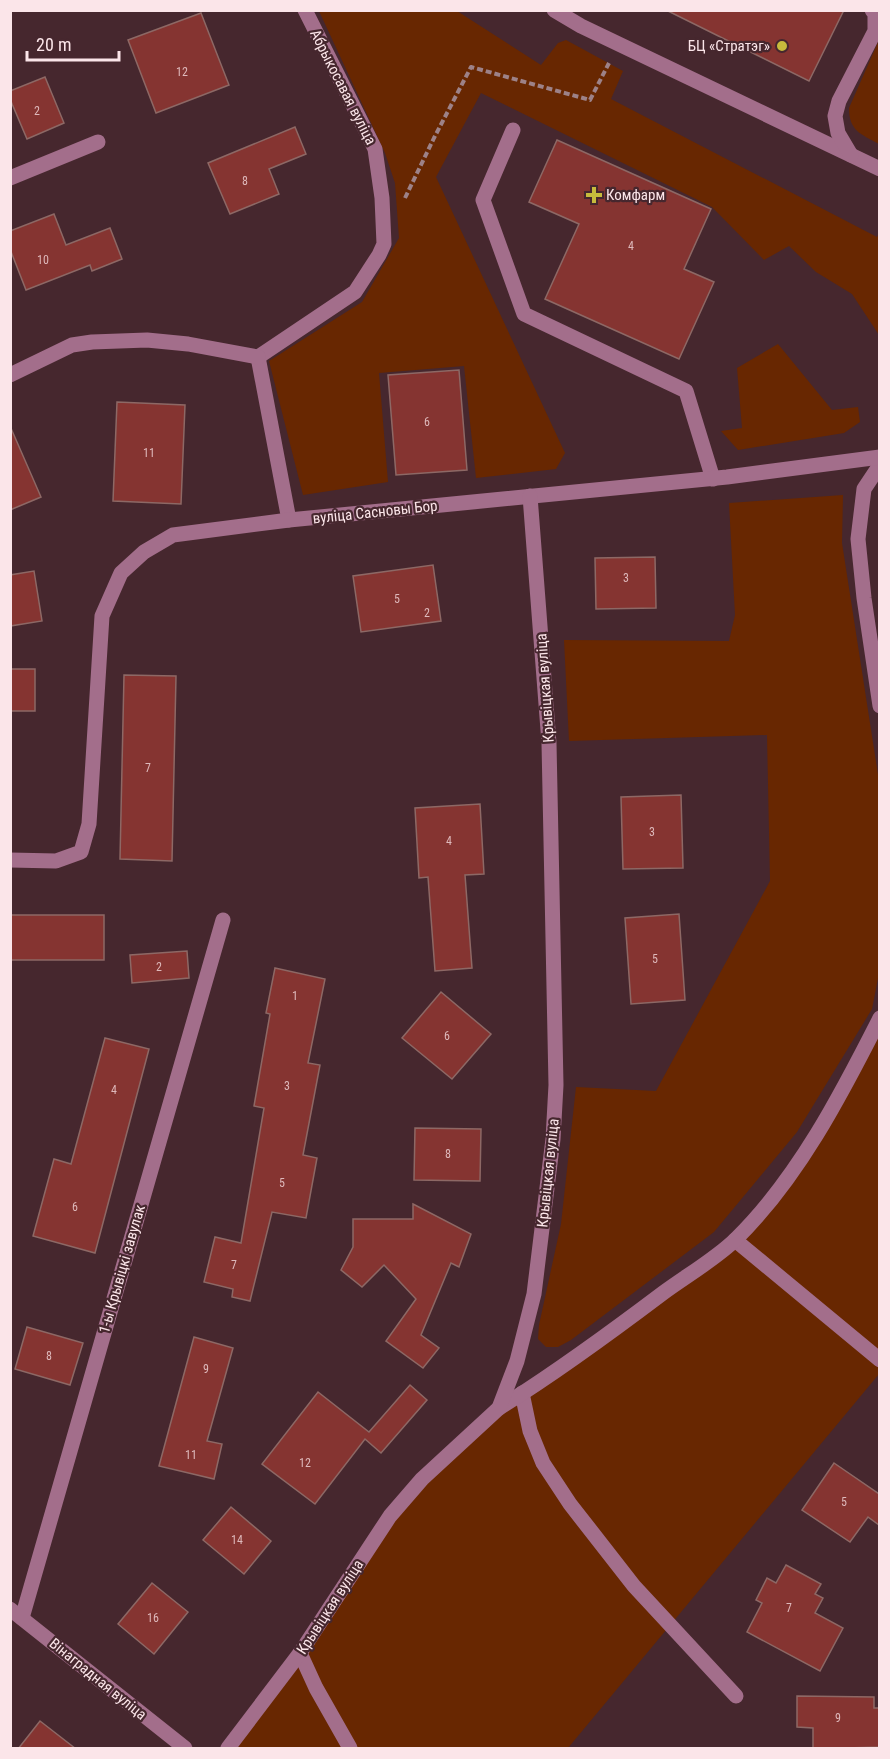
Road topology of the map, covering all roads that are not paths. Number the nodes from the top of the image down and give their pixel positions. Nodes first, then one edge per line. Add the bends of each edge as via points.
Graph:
1 (305, 10) edge
2 (554, 10) edge
3 (872, 10) edge
4 (513, 130) dead end
5 (98, 142) dead end
6 (850, 155) junction
7 (879, 169) edge
8 (10, 178) edge
9 (258, 357) junction
10 (10, 375) edge
11 (879, 457) edge
12 (879, 465) edge
13 (713, 479) junction
14 (530, 496) junction
15 (289, 520) junction
16 (879, 706) edge
17 (10, 860) edge
18 (223, 920) dead end
19 (879, 1018) edge
20 (735, 1240) junction
21 (879, 1360) edge
22 (522, 1394) junction
23 (499, 1408) junction
24 (16, 1614) edge
25 (300, 1653) junction
26 (736, 1696) dead end
27 (185, 1749) edge
28 (228, 1749) edge
29 (350, 1749) edge

1 - 9 street, Абрыкосавая вуліца via 375,149 384,244 355,292
2 - 6 street
3 - 6 street via 875,31 835,116 838,133
4 - 13 street via 483,200 524,314 686,391
5 - 8 street
6 - 7 street
9 - 10 street via 157,341 92,342 72,345
9 - 15 street
11 - 13 street, вуліца Сасновы Бор
12 - 16 street via 864,489 858,539
13 - 14 street, вуліца Сасновы Бор
14 - 15 street, вуліца Сасновы Бор
14 - 23 street, Крывіцкая вуліца via 549,743 556,1086 534,1294 517,1361
15 - 17 street, вуліца Сасновы Бор via 172,535 144,552 121,573 102,616 89,824 81,852 56,861
18 - 24 street, 1-ы Крывіцкі завулак
19 - 20 street via 848,1082 802,1158
20 - 21 street
20 - 22 street
22 - 23 street
22 - 26 street via 530,1431 543,1463 570,1504 634,1586
23 - 25 street, Крывіцкая вуліца via 422,1479 390,1516
24 - 27 street, Вінаградная вуліца
25 - 28 street, Крывіцкая вуліца
25 - 29 street

